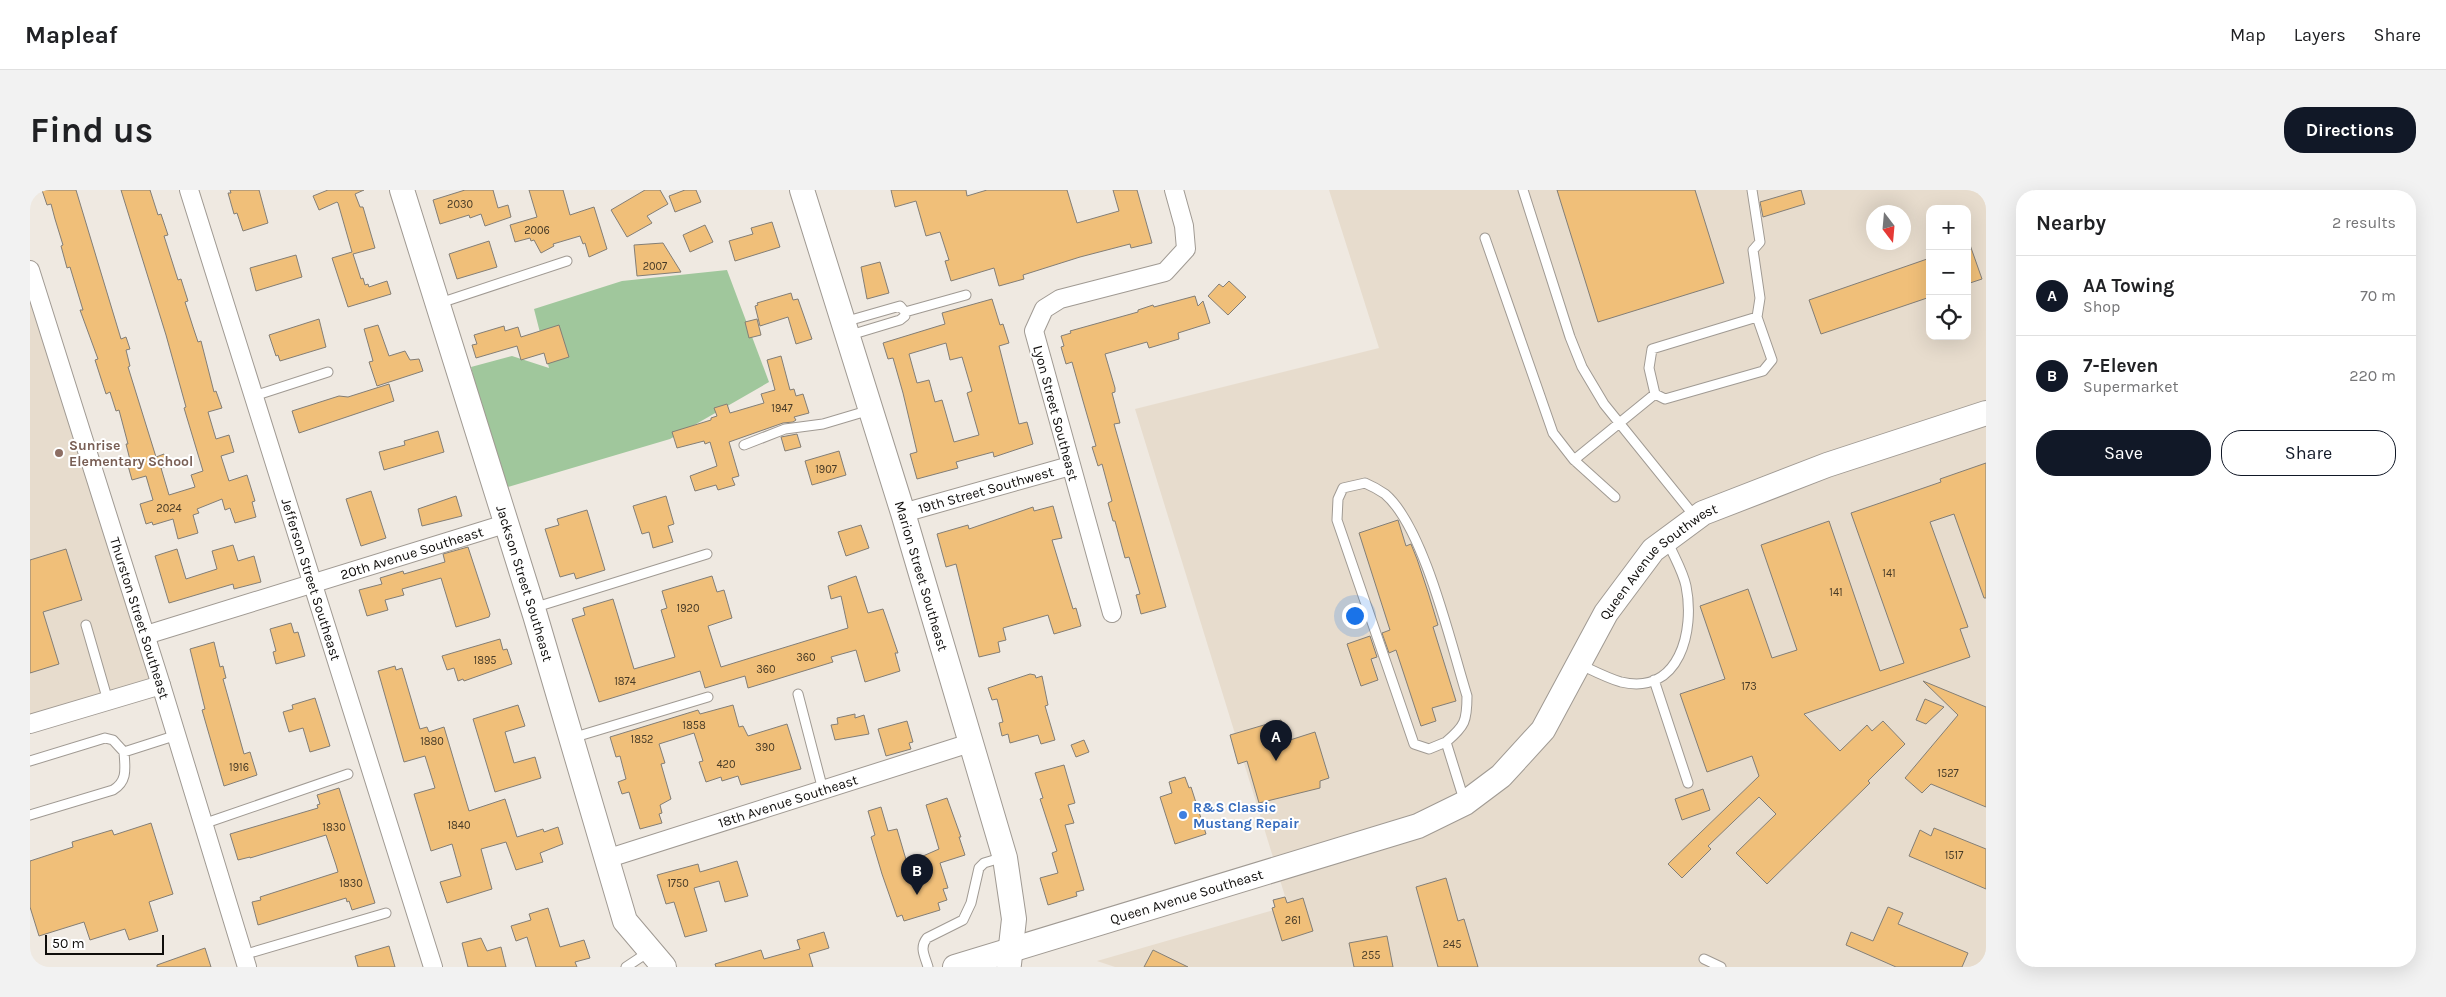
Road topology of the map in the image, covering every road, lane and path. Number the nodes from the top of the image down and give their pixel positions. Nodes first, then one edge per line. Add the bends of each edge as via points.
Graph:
1 (188, 190) edge
2 (402, 190) edge
3 (802, 190) edge
4 (1174, 190) edge
5 (1523, 190) edge
6 (1752, 190) edge
7 (1485, 238) dead end
8 (567, 261) dead end
9 (30, 270) edge
10 (966, 295) dead end
11 (437, 304) junction
12 (906, 312) junction
13 (1757, 317) junction
14 (845, 329) junction
15 (328, 372) dead end
16 (1655, 394) junction
17 (254, 396) junction
18 (870, 410) junction
19 (1986, 413) edge
20 (1619, 423) junction
21 (744, 445) dead end
22 (1574, 460) junction
23 (1070, 466) junction
24 (1614, 498) dead end
25 (903, 513) junction
26 (1696, 518) junction
27 (505, 524) junction
28 (1666, 540) junction
29 (707, 554) dead end
30 (313, 582) junction
31 (533, 608) junction
32 (1112, 613) dead end
33 (86, 625) dead end
34 (146, 636) junction
35 (1578, 664) junction
36 (1654, 680) junction
37 (162, 685) junction
38 (798, 694) dead end
39 (708, 697) dead end
40 (108, 701) junction
41 (30, 724) edge
42 (177, 735) junction
43 (571, 738) junction
44 (1446, 742) junction
45 (970, 743) junction
46 (124, 752) junction
47 (30, 761) edge
48 (348, 774) dead end
49 (1688, 783) dead end
50 (823, 790) junction
51 (1465, 803) junction
52 (30, 815) edge
53 (203, 824) junction
54 (1418, 826) joint
55 (1005, 856) junction
56 (606, 859) junction
57 (386, 913) dead end
58 (657, 959) edge
59 (1010, 959) edge
60 (1704, 959) dead end
61 (245, 961) edge
62 (433, 967) edge
63 (626, 967) edge
64 (928, 967) edge
65 (955, 967) edge
66 (1721, 967) edge

1 - 17 street, Jefferson Street Southeast
2 - 11 street, Jackson Street Southeast
3 - 14 street, Marion Street Southeast
4 - 23 street, Lyon Street Southeast via 1184,226 1186,250 1165,272 1060,299 1044,309 1034,331
5 - 20 lane via 1582,367
6 - 13 lane via 1760,232 1760,242 1753,250 1760,298
7 - 22 lane via 1553,433
8 - 11 lane
9 - 34 street, Thurston Street Southeast
10 - 12 lane
11 - 27 street, Jackson Street Southeast
12 - 14 lane via 900,320
12 - 14 lane via 900,306
13 - 16 lane via 1652,349 1649,368
13 - 16 lane via 1772,360 1763,371 1666,399
14 - 18 street, Marion Street Southeast
15 - 17 lane
16 - 20 lane
17 - 30 street, Jefferson Street Southeast
18 - 21 lane via 823,424 785,430
18 - 25 street, Marion Street Southeast
19 - 26 street, Queen Avenue Southwest via 1827,465
20 - 22 lane
20 - 26 lane
22 - 24 lane
23 - 25 street, 19th Street Southwest
23 - 32 street, Lyon Street Southeast
25 - 45 street, Marion Street Southeast
26 - 28 street, Queen Avenue Southwest
27 - 30 street, 20th Avenue Southeast
27 - 31 street, Jackson Street Southeast
28 - 35 street, Queen Avenue Southwest via 1653,550 1606,613
28 - 36 lane via 1686,584 1689,609 1684,647 1670,671
29 - 31 lane
30 - 34 street, 20th Avenue Southeast
30 - 62 street, Jefferson Street Southeast
31 - 43 street, Jackson Street Southeast
33 - 40 lane
34 - 37 street, Thurston Street Southeast
35 - 36 lane via 1622,682
35 - 51 street, Queen Avenue Southwest via 1543,730 1501,776
36 - 49 lane
37 - 40 street
37 - 42 street, Thurston Street Southeast
38 - 50 lane
39 - 43 lane
40 - 41 street
42 - 46 lane
42 - 53 street, Thurston Street Southeast
43 - 56 street, Jackson Street Southeast
44 - 44 lane via 1463,728 1467,696 1428,568 1406,520 1386,495 1365,482 1344,488 1338,499 1337,520 1414,744 1429,749
44 - 51 lane
45 - 50 street, 18th Avenue Southeast
45 - 55 street, Marion Street Southeast
46 - 47 lane via 113,740 105,738
46 - 52 lane via 125,776 121,785
48 - 53 lane
50 - 56 street, 18th Avenue Southeast
51 - 54 street, Queen Avenue Southwest
53 - 61 street, Thurston Street Southeast
54 - 59 street, Queen Avenue Southeast
55 - 59 street, Marion Street Southeast via 1014,919
55 - 64 lane via 979,868 971,903 963,920 923,943
56 - 58 street, Jackson Street Southeast via 625,921
57 - 61 lane
58 - 63 lane
59 - 65 street, Queen Avenue Southeast
60 - 66 lane

